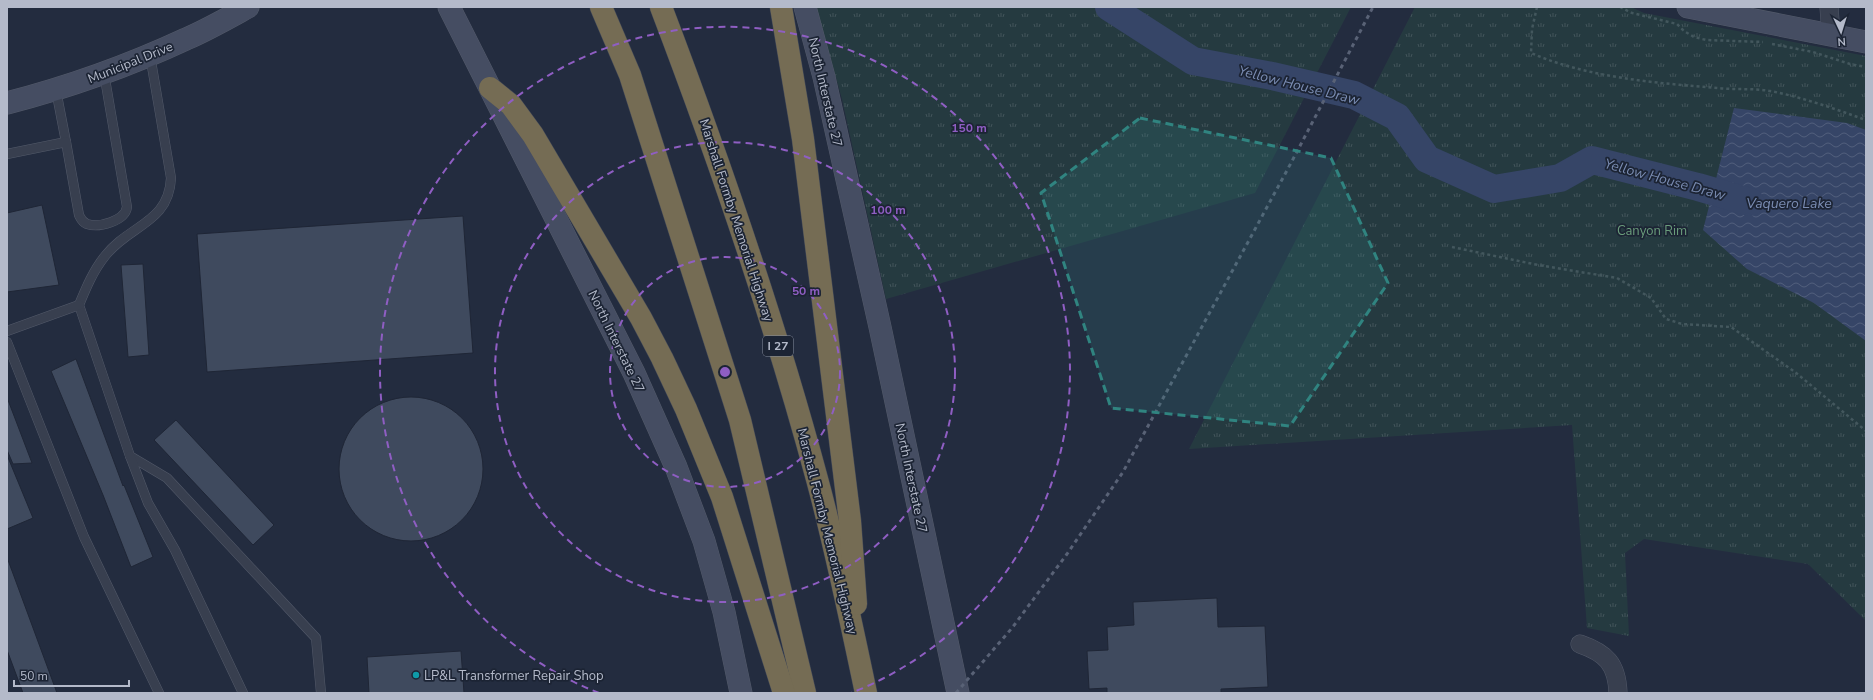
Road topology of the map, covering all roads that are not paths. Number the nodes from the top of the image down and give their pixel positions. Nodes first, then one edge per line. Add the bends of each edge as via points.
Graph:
1 (248, 7) edge
2 (449, 7) edge
3 (601, 7) edge
4 (661, 7) edge
5 (781, 7) edge
6 (805, 7) edge
7 (1688, 7) edge
8 (1829, 7) edge
9 (1712, 9) edge
10 (1831, 35) junction
11 (1866, 42) edge
12 (150, 55) junction
13 (104, 73) junction
14 (490, 88) junction
15 (56, 90) junction
16 (7, 103) edge
17 (66, 142) junction
18 (7, 154) edge
19 (79, 305) junction
20 (7, 331) edge
21 (7, 342) edge
22 (130, 456) junction
23 (1580, 644) dead end
24 (859, 659) junction
25 (159, 693) edge
26 (243, 693) edge
27 (321, 693) edge
28 (741, 693) edge
29 (784, 693) edge
30 (805, 693) edge
31 (866, 693) edge
32 (958, 693) edge
33 (1618, 693) edge

1 - 12 main road, Municipal Drive
2 - 14 main road, North Interstate 27
3 - 30 highway via 630,75 740,420
4 - 24 highway, Marshall Formby Memorial Highway / I 27 via 723,174 789,382 817,480
5 - 24 highway via 803,139 850,521
6 - 32 main road, North Interstate 27 via 824,77 880,327
7 - 9 main road
8 - 10 street
9 - 10 main road
10 - 11 main road
12 - 13 main road, Municipal Drive
12 - 19 lane via 171,178 169,196 156,215 121,240 105,256 92,276
13 - 15 main road, Municipal Drive
13 - 17 lane via 128,207 123,218 95,225 82,221
14 - 28 main road, North Interstate 27 via 634,373 676,467 704,541 724,612
14 - 29 highway via 511,105 533,135 662,358 722,497
15 - 16 main road, Municipal Drive
15 - 17 lane
17 - 18 lane
19 - 20 lane
19 - 22 lane
21 - 25 lane via 84,537
22 - 26 lane via 148,503 176,550
22 - 27 lane via 166,478 316,638
23 - 33 street via 1596,649 1613,666
24 - 31 highway, Marshall Formby Memorial Highway / I 27

